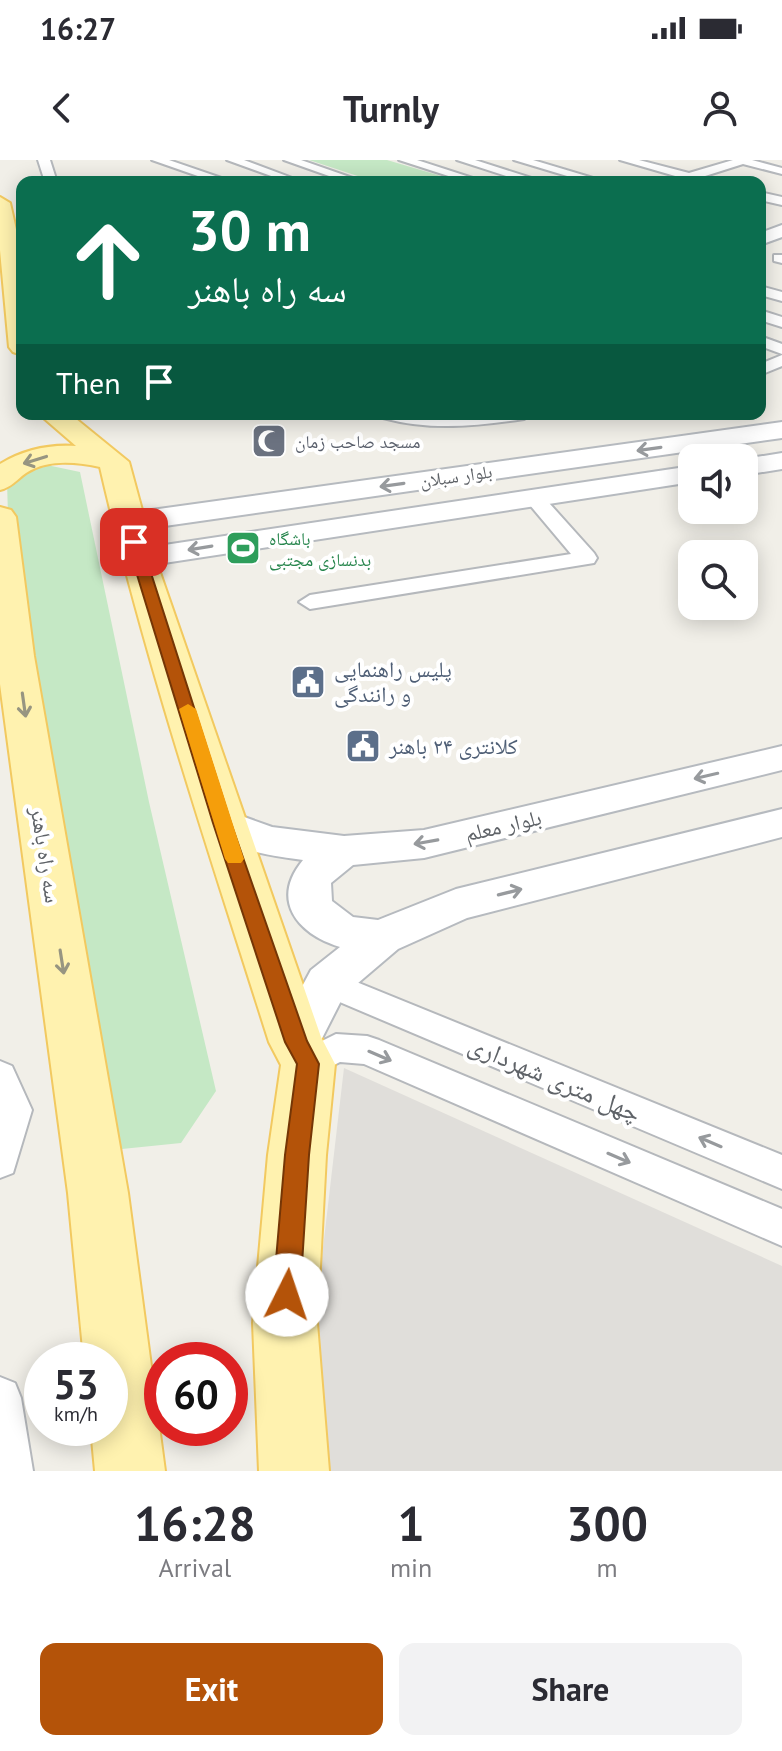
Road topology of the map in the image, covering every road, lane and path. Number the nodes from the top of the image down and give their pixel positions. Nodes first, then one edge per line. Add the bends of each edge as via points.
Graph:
1 (290, 160) edge
2 (405, 160) edge
3 (463, 160) edge
4 (520, 160) edge
5 (740, 160) edge
6 (168, 161) edge
7 (241, 161) edge
8 (636, 161) edge
9 (690, 163) dead end
10 (556, 165) edge
11 (714, 169) junction
12 (782, 171) edge
13 (503, 172) junction
14 (271, 173) junction
15 (737, 175) dead end
16 (212, 176) edge
17 (257, 176) edge
18 (280, 176) edge
19 (339, 176) edge
20 (459, 176) edge
21 (491, 176) edge
22 (518, 176) edge
23 (582, 176) edge
24 (686, 176) edge
25 (692, 176) edge
26 (0, 203) edge
27 (16, 285) edge
28 (782, 360) edge
29 (767, 378) edge
30 (61, 420) edge
31 (405, 420) edge
32 (474, 420) edge
33 (782, 430) edge
34 (782, 461) edge
35 (114, 462) junction
36 (758, 465) edge
37 (678, 476) edge
38 (0, 481) edge
39 (534, 498) junction
40 (1, 533) edge
41 (134, 540) junction
42 (310, 602) dead end
43 (7, 654) edge
44 (782, 758) edge
45 (222, 823) junction
46 (782, 823) edge
47 (344, 851) junction
48 (382, 937) junction
49 (327, 983) junction
50 (302, 1053) junction
51 (0, 1076) edge
52 (0, 1161) edge
53 (782, 1172) edge
54 (782, 1228) edge
55 (0, 1398) edge
56 (11, 1471) edge
57 (130, 1471) edge
58 (294, 1471) edge

1 - 19 street
2 - 20 street
3 - 13 street
4 - 10 street
5 - 11 street
5 - 12 street
6 - 16 street
7 - 14 street
8 - 24 street
9 - 11 street
10 - 23 street
11 - 15 street
11 - 25 street
13 - 21 street
13 - 22 street
14 - 17 street
14 - 18 street
26 - 27 main road
28 - 29 street
30 - 35 main road
31 - 32 street
33 -> 41 street, بلوار سبلان
34 - 36 street
35 -> 38 main road via 66,452 18,466
35 - 41 main road
37 - 39 street, بلوار سبلان
39 -> 41 street, بلوار سبلان via 273,542
39 - 42 street via 586,558
40 - 43 main road, سه راه باهنر
41 - 45 main road
43 -> 57 main road, سه راه باهنر via 98,1193
44 -> 47 street, بلوار معلم via 424,844
45 - 47 street, بلوار معلم via 266,841
45 - 50 main road
48 -> 46 street via 456,905
47 - 48 street via 314,873 309,903 321,921 342,933
48 - 49 street
49 - 50 street
53 -> 49 street, چهل متری شهرداری
50 -> 54 street via 367,1050
50 - 58 main road via 285,1323
51 - 52 street via 14,1110
55 - 56 street

